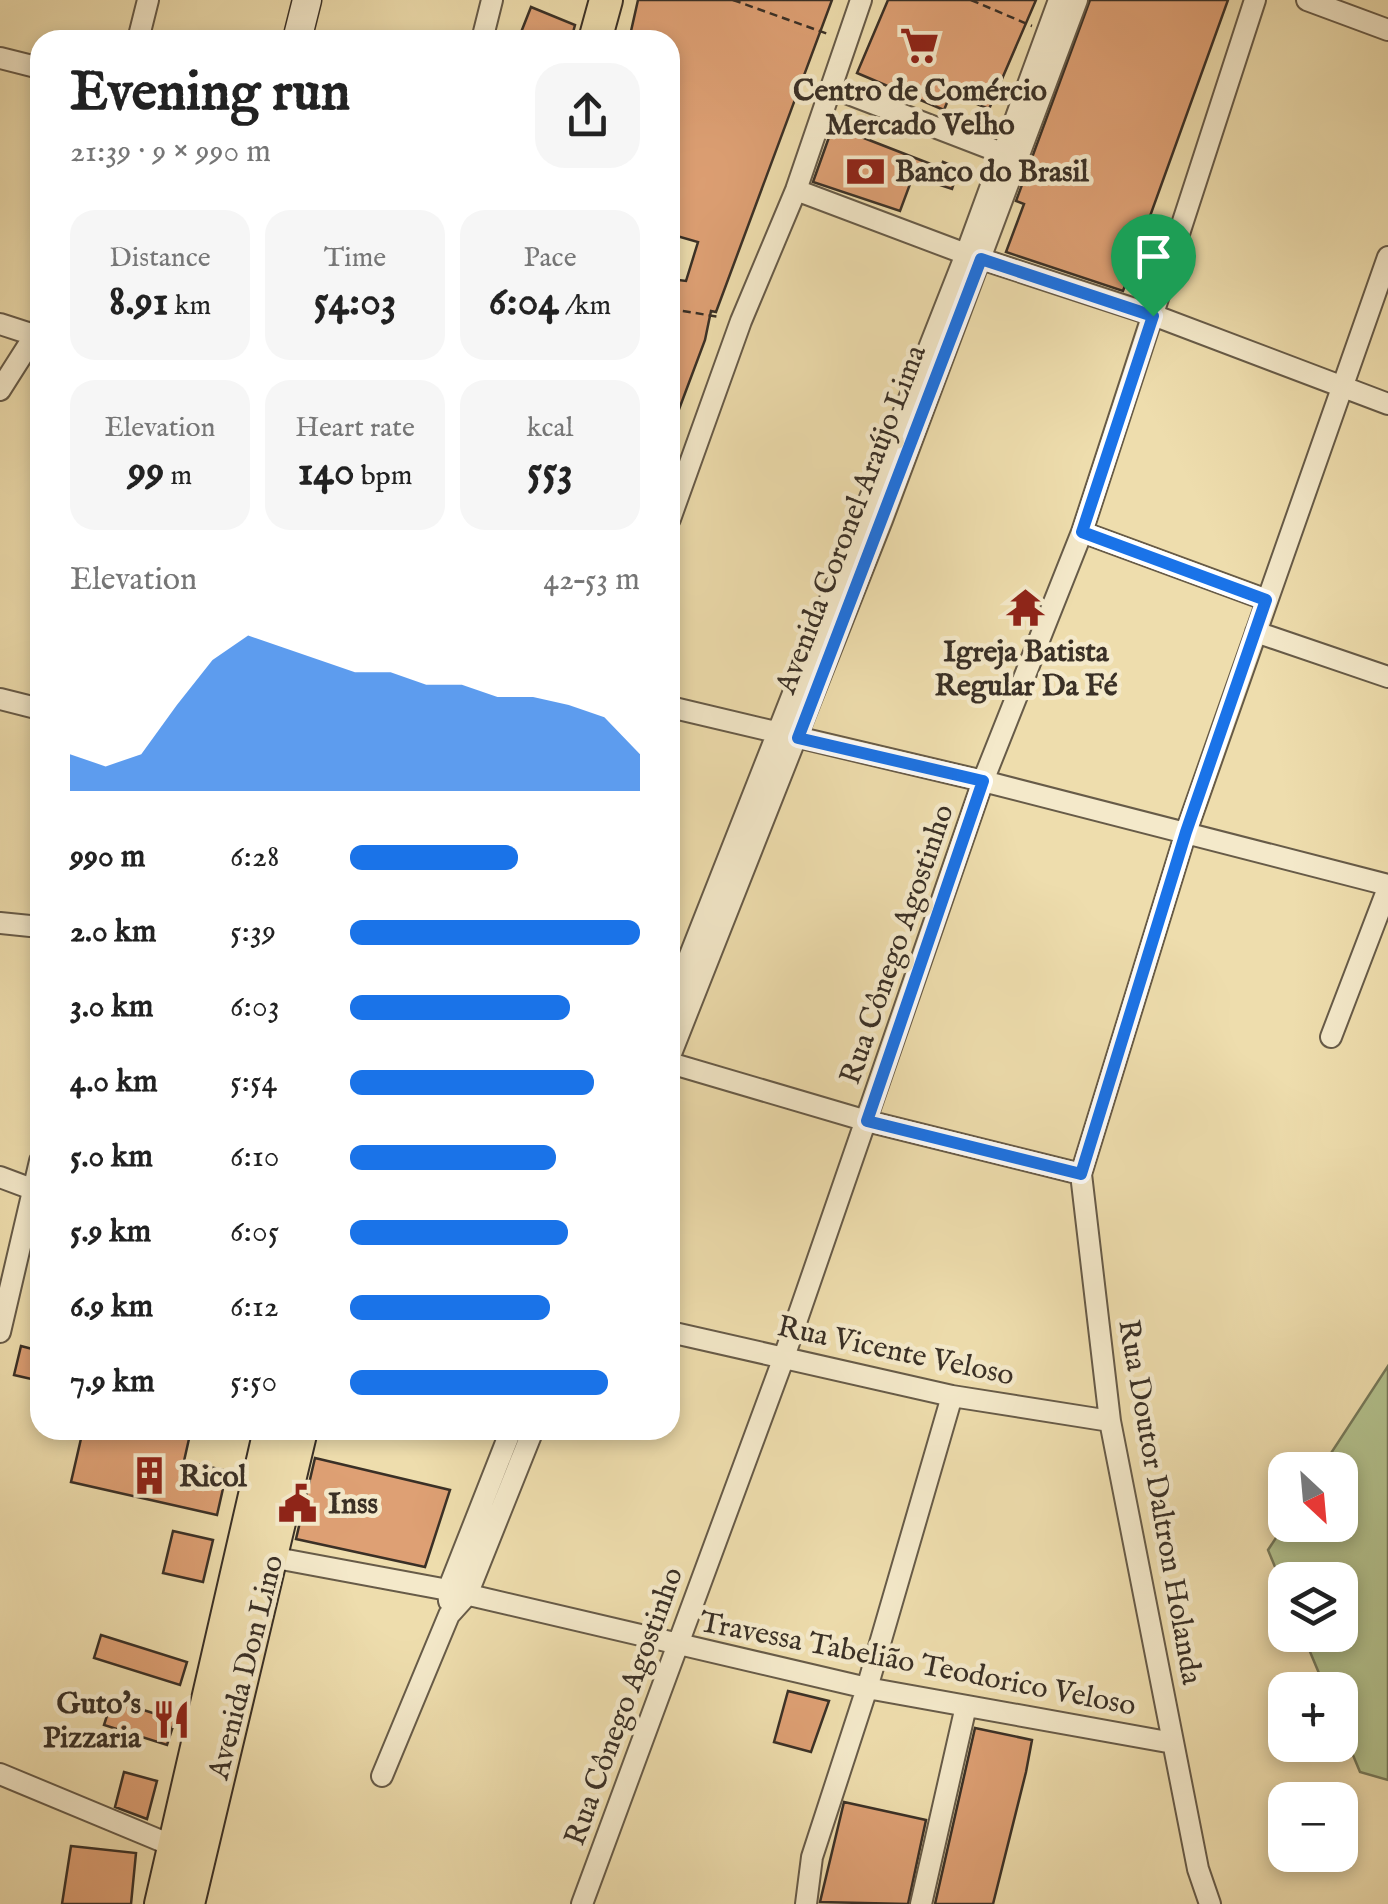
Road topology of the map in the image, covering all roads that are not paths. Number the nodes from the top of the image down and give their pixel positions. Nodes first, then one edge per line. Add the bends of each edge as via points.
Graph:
1 (148, 0) edge
2 (307, 0) edge
3 (492, 0) edge
4 (606, 0) edge
5 (626, 0) edge
6 (861, 0) edge
7 (1059, 0) edge
8 (1077, 0) edge
9 (1256, 0) edge
10 (1307, 0) edge
11 (1055, 27) junction
12 (140, 30) edge
13 (300, 30) edge
14 (484, 30) edge
15 (598, 30) edge
16 (618, 30) edge
17 (1388, 30) edge
18 (0, 58) edge
19 (30, 66) edge
20 (833, 88) junction
21 (1010, 156) junction
22 (796, 190) junction
23 (974, 256) junction
24 (1388, 257) edge
25 (1153, 316) junction
26 (0, 324) edge
27 (30, 330) edge
28 (30, 342) edge
29 (1341, 389) junction
30 (0, 390) edge
31 (1388, 404) edge
32 (680, 491) edge
33 (1082, 532) junction
34 (1266, 600) junction
35 (1256, 632) junction
36 (1388, 676) edge
37 (0, 699) edge
38 (30, 706) edge
39 (680, 709) edge
40 (788, 735) junction
41 (983, 781) junction
42 (1186, 832) junction
43 (1388, 886) edge
44 (722, 898) junction
45 (0, 923) edge
46 (30, 926) edge
47 (680, 985) edge
48 (680, 1028) edge
49 (1331, 1037) dead end
50 (680, 1062) edge
51 (867, 1121) junction
52 (1081, 1174) junction
53 (0, 1177) edge
54 (30, 1188) edge
55 (30, 1218) edge
56 (0, 1332) edge
57 (680, 1334) edge
58 (784, 1357) junction
59 (952, 1396) junction
60 (1110, 1422) junction
61 (269, 1440) edge
62 (297, 1440) edge
63 (510, 1440) edge
64 (527, 1440) edge
65 (506, 1472) junction
66 (257, 1555) junction
67 (458, 1592) junction
68 (678, 1646) junction
69 (867, 1688) junction
70 (966, 1706) junction
71 (1173, 1743) junction
72 (382, 1776) dead end
73 (1, 1778) edge
74 (186, 1851) junction
75 (161, 1904) edge
76 (188, 1904) edge
77 (582, 1904) edge
78 (806, 1904) edge
79 (921, 1904) edge
80 (1210, 1904) edge

1 - 12 street
2 - 13 street
3 - 14 street
4 - 15 main road
5 - 16 main road
6 - 20 street
7 - 11 street, Avenida Coronel Araújo Lima
8 - 11 street, Avenida Coronel Araújo Lima
9 - 25 street, Rua Cônego Agostinho
10 - 17 street
11 - 21 street, Avenida Coronel Araújo Lima
18 - 19 street
20 - 21 street
20 - 22 street
21 - 23 street, Avenida Coronel Araújo Lima
22 - 23 street
22 - 32 street
23 - 25 street
23 - 40 street, Avenida Coronel Araújo Lima
24 - 29 street, Rua Doutor Daltron Holanda
25 - 29 street
25 - 33 street, Rua Cônego Agostinho
26 - 27 street
28 - 30 street
29 - 31 street
29 - 34 street, Rua Doutor Daltron Holanda
33 - 34 street
33 - 41 street, Rua Cônego Agostinho
34 - 35 street, Rua Doutor Daltron Holanda
35 - 36 street
35 - 42 street, Rua Doutor Daltron Holanda
37 - 38 street
39 - 40 street
40 - 41 street
40 - 44 street, Avenida Coronel Araújo Lima
41 - 42 street
41 - 51 street, Rua Cônego Agostinho
42 - 43 street
42 - 52 street, Rua Doutor Daltron Holanda
43 - 49 street
44 - 47 street, Avenida Coronel Araújo Lima
44 - 48 street, Avenida Coronel Araújo Lima
45 - 46 street
50 - 51 street
51 - 52 street
51 - 58 street, Rua Cônego Agostinho
52 - 60 street, Rua Doutor Daltron Holanda
53 - 54 street
55 - 56 street
57 - 58 street, Rua Vicente Veloso
58 - 59 street, Rua Vicente Veloso
58 - 68 street, Rua Cônego Agostinho
59 - 60 street, Rua Vicente Veloso
59 - 69 street
60 - 71 street, Rua Doutor Daltron Holanda
61 - 66 main road, Avenida Don Lino
62 - 66 main road, Avenida Don Lino
63 - 65 street
64 - 65 street
65 - 67 street
66 - 67 street, Travessa Tabelião Teodorico Veloso
66 - 74 main road, Avenida Don Lino
67 - 68 street, Travessa Tabelião Teodorico Veloso
67 - 72 street
68 - 69 street, Travessa Tabelião Teodorico Veloso
68 - 77 street, Rua Cônego Agostinho
69 - 70 street, Travessa Tabelião Teodorico Veloso
69 - 78 street via 817,1840
70 - 71 street, Travessa Tabelião Teodorico Veloso
70 - 79 street
71 - 80 street, Rua Doutor Daltron Holanda
73 - 74 street
74 - 75 main road, Avenida Don Lino
74 - 76 main road, Avenida Don Lino

